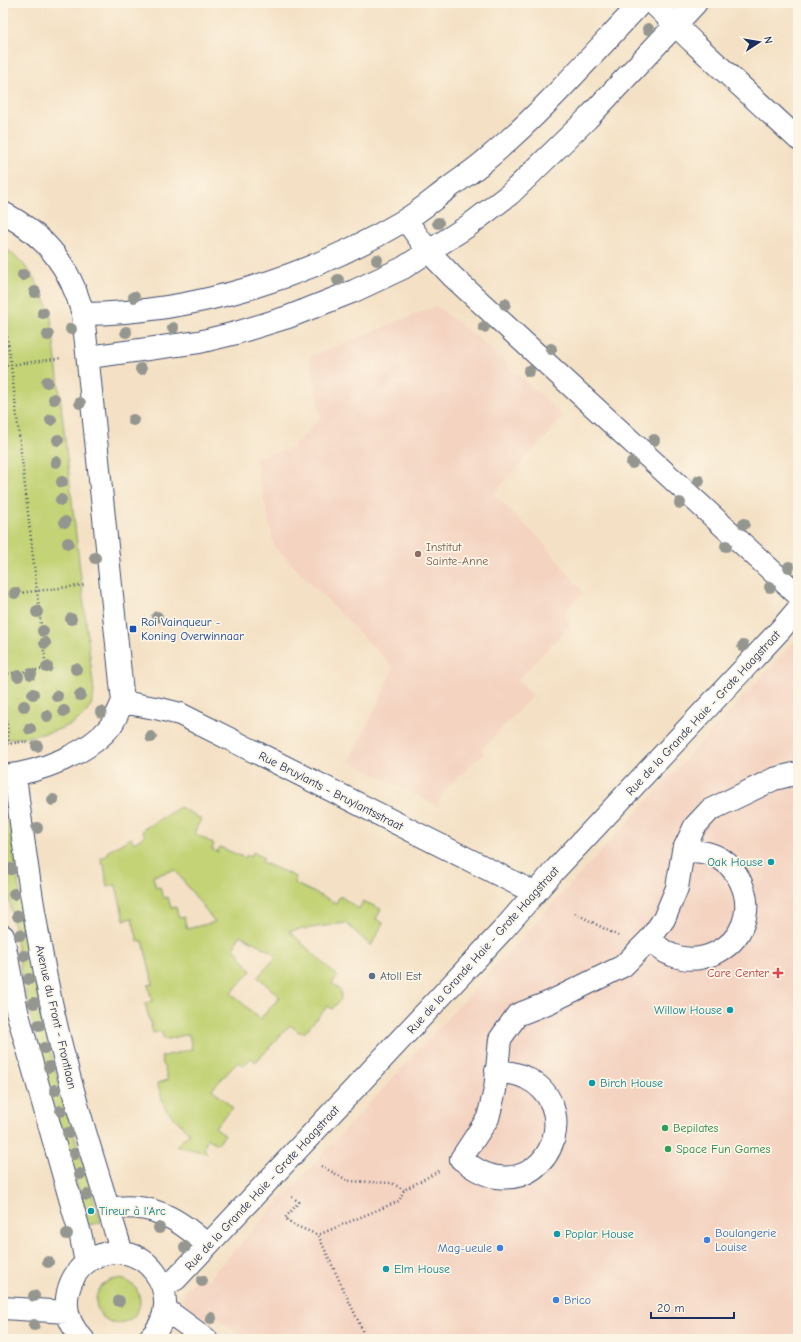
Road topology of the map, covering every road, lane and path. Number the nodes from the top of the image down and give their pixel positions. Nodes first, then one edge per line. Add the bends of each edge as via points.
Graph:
1 (641, 3) edge
2 (653, 3) edge
3 (696, 3) edge
4 (675, 25) junction
5 (798, 139) edge
6 (3, 213) edge
7 (406, 220) junction
8 (429, 252) junction
9 (83, 314) junction
10 (3, 325) edge
11 (89, 357) junction
12 (65, 358) dead end
13 (11, 365) junction
14 (3, 366) edge
15 (90, 584) dead end
16 (37, 591) junction
17 (3, 595) edge
18 (798, 595) edge
19 (798, 609) edge
20 (3, 674) edge
21 (3, 688) edge
22 (123, 702) junction
23 (9, 744) junction
24 (3, 745) edge
25 (28, 748) dead end
26 (798, 773) edge
27 (9, 775) edge
28 (683, 851) junction
29 (535, 893) junction
30 (575, 913) dead end
31 (614, 933) dead end
32 (3, 936) edge
33 (650, 939) junction
34 (496, 1071) junction
35 (461, 1159) junction
36 (321, 1166) dead end
37 (404, 1190) junction
38 (292, 1197) dead end
39 (109, 1209) junction
40 (318, 1235) junction
41 (207, 1245) junction
42 (122, 1253) junction
43 (86, 1263) junction
44 (163, 1286) junction
45 (3, 1308) edge
46 (165, 1309) junction
47 (67, 1312) junction
48 (83, 1339) edge
49 (150, 1339) edge
50 (206, 1339) edge
51 (363, 1339) edge

1 - 7 street via 487,160
2 - 4 street
3 - 4 street
4 - 5 street
4 - 8 street via 587,119 510,194
6 - 9 street via 22,223 48,244 64,266 77,292
7 - 8 street
7 - 9 street via 346,252 305,270 244,290 192,303 110,314
8 - 11 street via 403,268 354,291 288,317 199,342
8 - 18 street
9 - 11 street
10 - 13 path
11 - 22 street
12 - 13 path
13 - 14 path
13 - 16 path
15 - 16 path
16 - 17 path
16 - 20 path via 46,669
19 - 29 street, Rue de la Grande Haie - Grote Haagstraat
21 - 23 path
22 - 27 street via 112,724 87,748 36,769
22 - 29 street, Rue Bruylants - Bruylantsstraat via 180,714
23 - 24 path
23 - 25 path via 26,741
26 - 28 street via 774,779 710,810 695,826
27 - 39 street, Avenue du Front - Frontlaan via 51,1004 77,1106
28 - 33 street via 677,888 664,919
28 - 33 street via 711,854 724,860 734,870 742,882 746,896 743,924 726,947 701,958 673,956 660,949
29 - 41 street, Rue de la Grande Haie - Grote Haagstraat
30 - 31 path
32 - 43 street via 17,1011 81,1237
33 - 34 street via 623,966 550,1002 517,1015 500,1039
34 - 35 street via 495,1090 488,1118
34 - 35 street via 526,1078 539,1087 550,1100 555,1115 556,1132 551,1147 542,1161 529,1171 513,1177 481,1173
35 - 37 path
36 - 37 path via 349,1181 392,1183
37 - 40 path via 400,1201
38 - 40 path via 299,1202 286,1218 294,1225
39 - 41 street via 127,1206 149,1209 187,1227
39 - 42 street, Avenue du Front - Frontlaan
40 - 51 path via 362,1329
41 - 44 street, Rue de la Grande Haie - Grote Haagstraat via 176,1279
42 - 43 street via 103,1254
42 - 44 street via 133,1256 151,1267
43 - 47 street via 76,1273 70,1285
44 - 46 street via 166,1297
45 - 47 street
46 - 49 street via 161,1325
46 - 50 street
47 - 48 street via 75,1330

